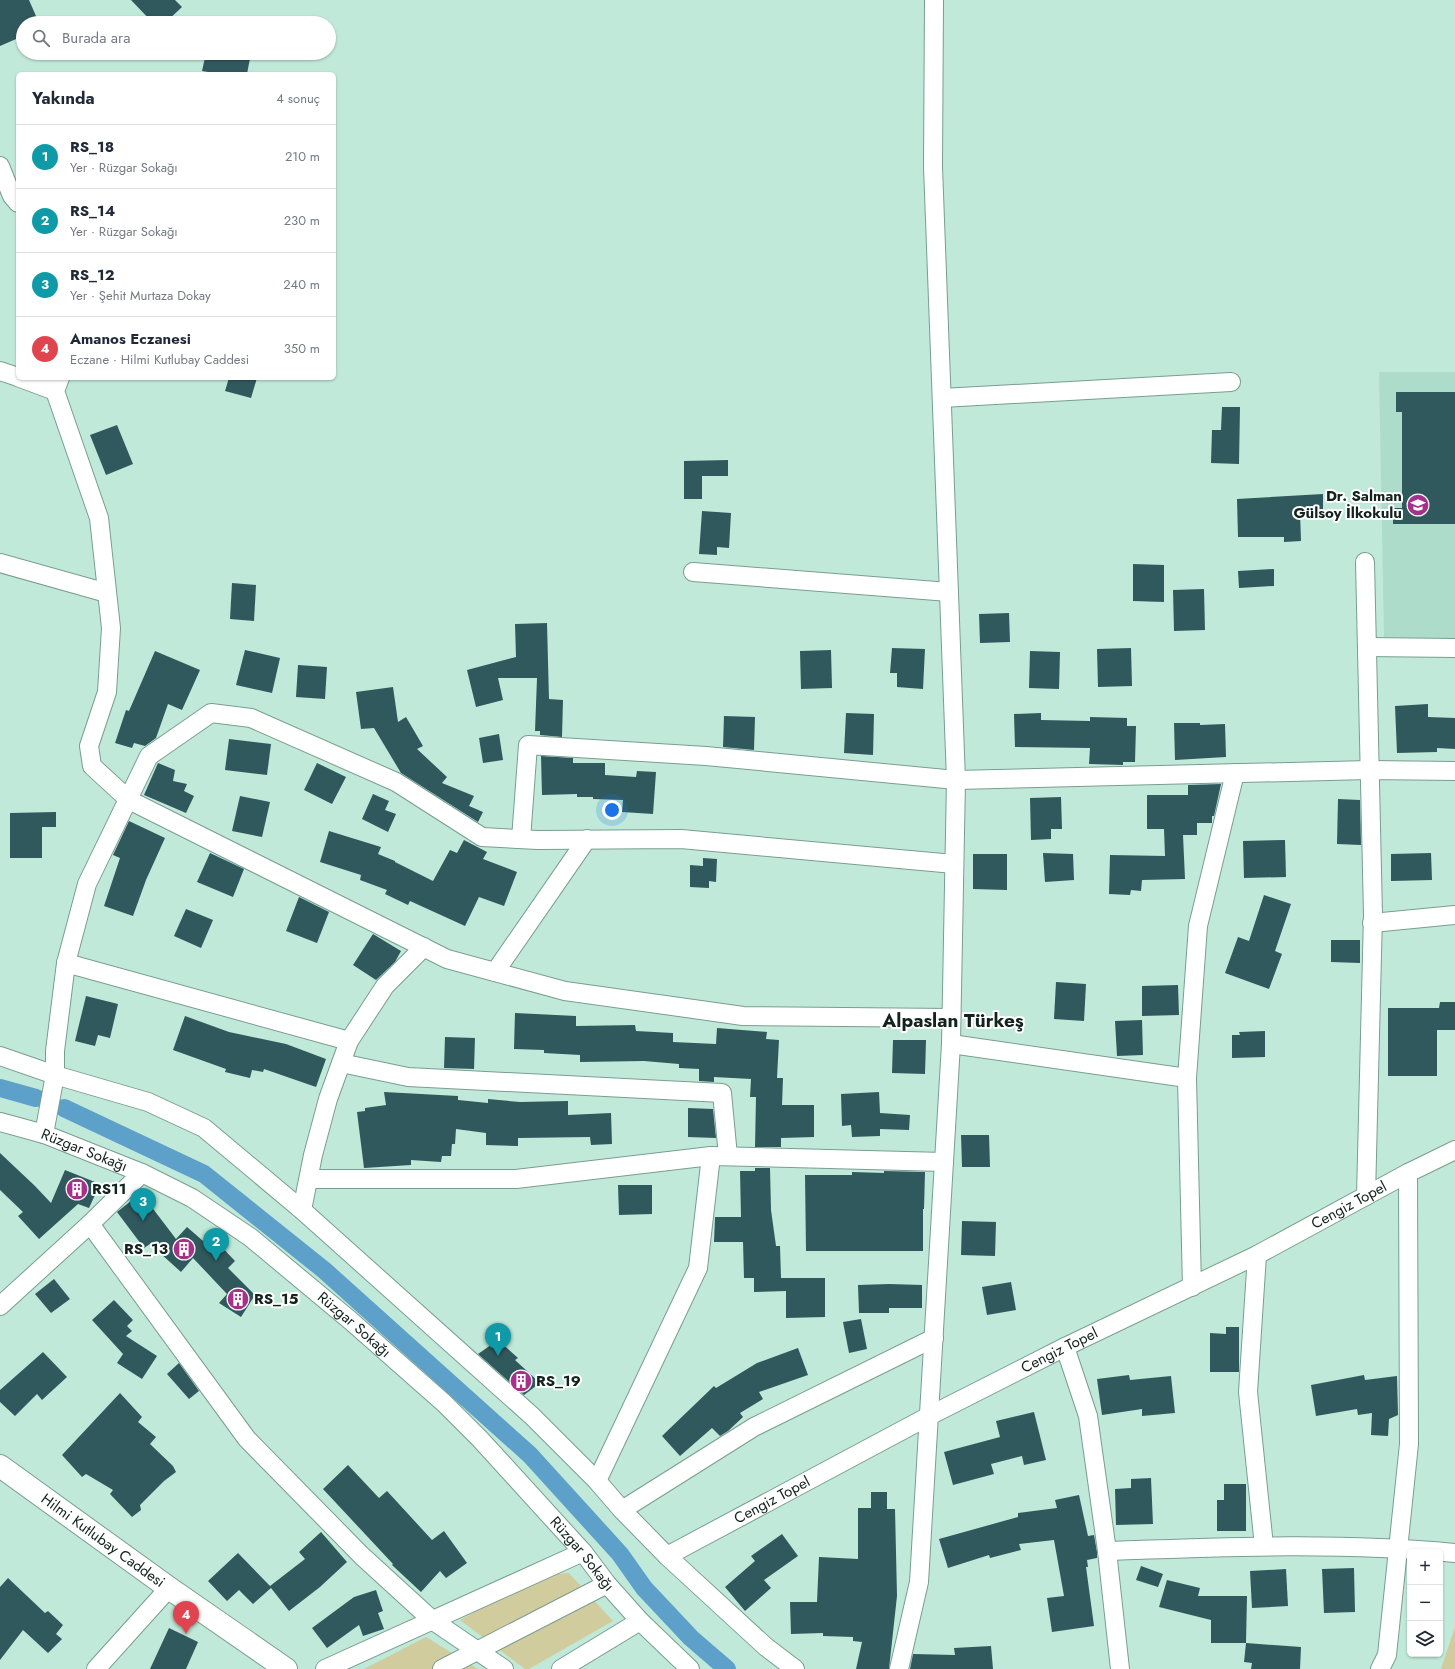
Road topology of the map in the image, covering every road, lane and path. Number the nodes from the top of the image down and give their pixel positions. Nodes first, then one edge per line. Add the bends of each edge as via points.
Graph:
1 (934, 0) edge
2 (0, 166) edge
3 (16, 201) edge
4 (0, 371) edge
5 (16, 377) edge
6 (32, 380) edge
7 (1230, 382) dead end
8 (57, 384) edge
9 (942, 398) junction
10 (1365, 562) dead end
11 (0, 563) edge
12 (693, 572) dead end
13 (949, 592) junction
14 (107, 593) junction
15 (1367, 647) junction
16 (1455, 648) edge
17 (1369, 770) junction
18 (1455, 771) edge
19 (1235, 773) junction
20 (956, 780) junction
21 (129, 800) junction
22 (522, 839) junction
23 (587, 839) junction
24 (954, 864) junction
25 (1455, 915) edge
26 (1372, 924) junction
27 (424, 947) junction
28 (66, 963) junction
29 (495, 972) junction
30 (951, 1018) junction
31 (349, 1041) junction
32 (951, 1044) junction
33 (0, 1056) edge
34 (341, 1063) junction
35 (55, 1075) junction
36 (1187, 1078) junction
37 (0, 1122) edge
38 (44, 1134) junction
39 (1455, 1150) edge
40 (719, 1156) junction
41 (944, 1162) junction
42 (142, 1173) junction
43 (1408, 1173) junction
44 (308, 1178) junction
45 (1366, 1196) junction
46 (302, 1210) junction
47 (90, 1224) junction
48 (1257, 1255) junction
49 (1192, 1287) junction
50 (0, 1306) edge
51 (934, 1338) junction
52 (1065, 1347) junction
53 (929, 1416) junction
54 (0, 1466) edge
55 (598, 1481) junction
56 (622, 1510) junction
57 (1264, 1546) junction
58 (1399, 1548) junction
59 (1107, 1551) junction
60 (583, 1552) junction
61 (1455, 1553) edge
62 (667, 1556) junction
63 (607, 1584) junction
64 (169, 1588) junction
65 (432, 1620) junction
66 (640, 1621) junction
67 (476, 1650) junction
68 (96, 1669) edge
69 (286, 1669) edge
70 (325, 1669) edge
71 (442, 1669) edge
72 (504, 1669) edge
73 (561, 1669) edge
74 (690, 1669) edge
75 (795, 1669) edge
76 (899, 1669) edge
77 (1120, 1669) edge
78 (1380, 1669) edge

1 - 9 street via 933,167
2 - 3 street
4 - 5 street
6 - 8 street
7 - 9 street
8 - 14 street via 99,518
9 - 13 street
10 - 15 street
11 - 14 street
12 - 13 street
13 - 20 street
14 - 21 street via 111,628 107,692 89,746 92,766
15 - 16 street
15 - 17 street
17 - 18 street
17 - 19 street
17 - 26 street
19 - 20 street
19 - 36 street via 1198,926
20 - 22 street via 706,756 528,745
20 - 24 street
21 - 22 street via 149,756 211,713 251,718 396,782 482,837
21 - 27 street
21 - 28 street via 87,884
22 - 23 street
23 - 24 street via 680,839
23 - 29 street
24 - 30 street
25 - 26 street
26 - 45 street
27 - 29 street via 447,959
27 - 31 street via 385,986
28 - 31 street
28 - 35 street via 55,1051
29 - 30 street via 565,991 743,1016
30 - 32 street
31 - 34 street
32 - 36 street
32 - 41 street
33 - 35 street
34 - 40 street via 408,1077 722,1093
34 - 44 street via 328,1099
35 - 38 street
35 - 46 street via 148,1102 204,1128
36 - 49 street
37 - 38 street, Rüzgar Sokağı
38 - 42 street, Rüzgar Sokağı
39 - 43 street, Cengiz Topel
40 - 41 street
40 - 44 street via 516,1179
40 - 55 street via 698,1268
41 - 51 street
42 - 47 street
42 - 60 street, Rüzgar Sokağı via 192,1198 250,1237 351,1321 444,1403
43 - 45 street, Cengiz Topel
43 - 58 street via 1409,1444
44 - 46 street
45 - 48 street, Cengiz Topel
46 - 55 street via 532,1416
47 - 50 street
47 - 65 street via 247,1438 362,1556
48 - 49 street, Cengiz Topel
48 - 57 street via 1248,1392
49 - 52 street, Cengiz Topel
51 - 53 street
51 - 56 street via 754,1427
52 - 53 street, Cengiz Topel
52 - 59 street via 1088,1416
53 - 62 street, Cengiz Topel
53 - 76 street via 919,1582
54 - 64 street, Hilmi Kutlubay Caddesi
55 - 56 street
56 - 62 street
57 - 58 street
57 - 59 street
58 - 61 street
58 - 78 street via 1386,1656
59 - 77 street
60 - 63 street, Rüzgar Sokağı
60 - 65 street
62 - 75 street via 766,1647
63 - 66 street, Rüzgar Sokağı
63 - 67 street
64 - 68 street
64 - 69 street, Hilmi Kutlubay Caddesi
65 - 67 street
65 - 70 street
66 - 73 street
66 - 74 street, Rüzgar Sokağı
67 - 71 street
67 - 72 street

